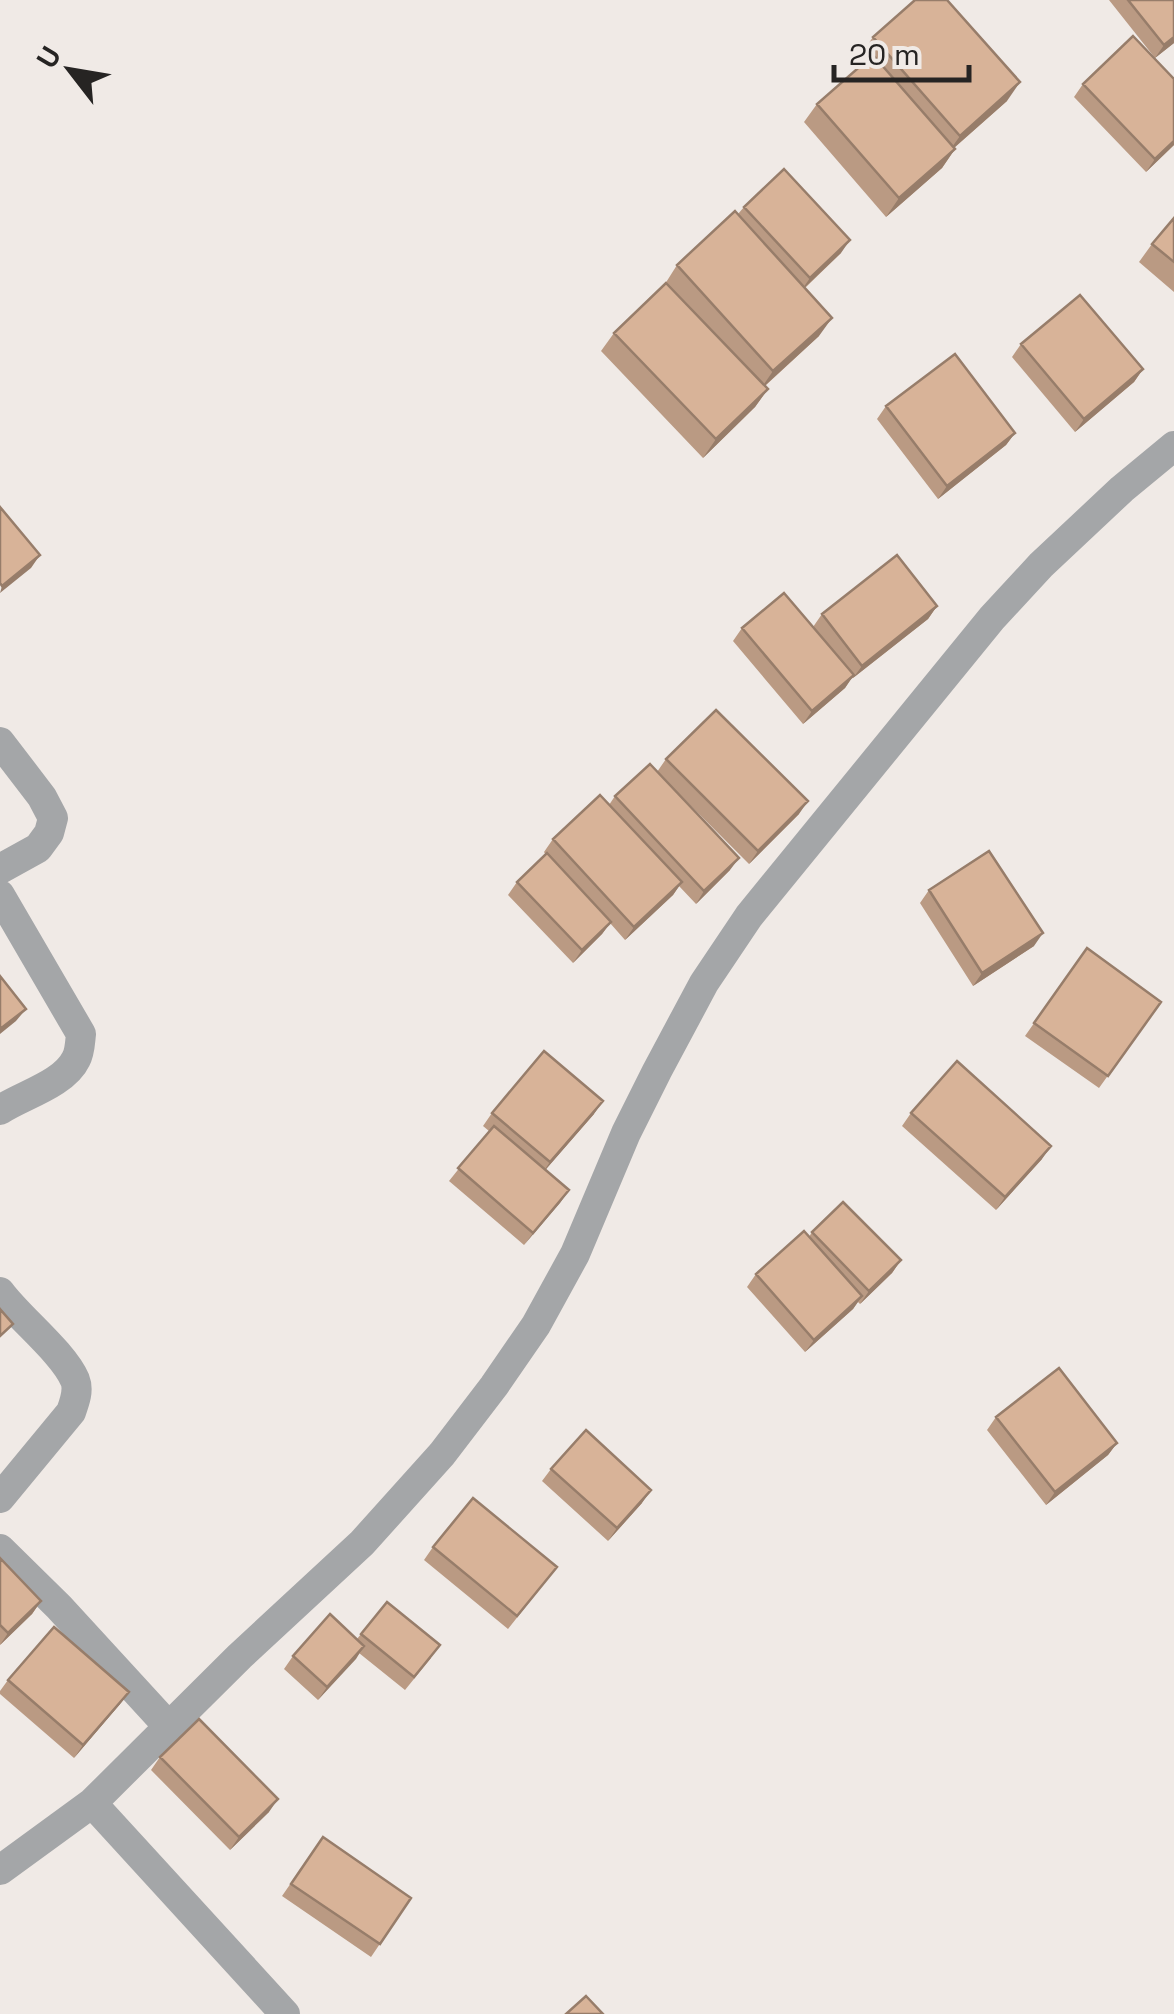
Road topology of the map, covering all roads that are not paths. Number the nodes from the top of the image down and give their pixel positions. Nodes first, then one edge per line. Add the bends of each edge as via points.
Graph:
1 (1174, 446) edge
2 (0, 742) edge
3 (0, 870) edge
4 (0, 896) edge
5 (0, 1110) edge
6 (0, 1292) edge
7 (0, 1498) edge
8 (0, 1549) edge
9 (170, 1728) junction
10 (92, 1803) junction
11 (0, 1870) edge
12 (284, 2014) edge

1 - 9 street via 992,618 749,916 657,1070 536,1325 442,1454 362,1543
2 - 3 street via 53,818 38,848
4 - 5 street via 81,1034 78,1057 63,1077
6 - 7 street via 76,1381 71,1412
8 - 9 street
9 - 10 street
10 - 11 street
10 - 12 street

